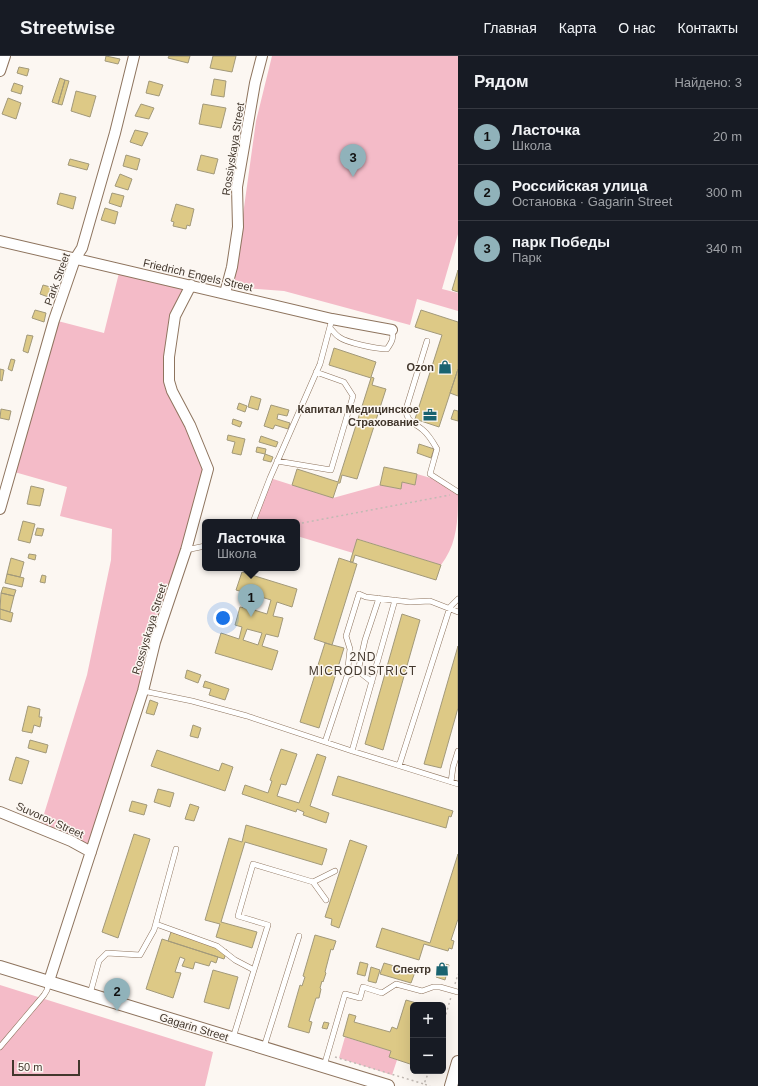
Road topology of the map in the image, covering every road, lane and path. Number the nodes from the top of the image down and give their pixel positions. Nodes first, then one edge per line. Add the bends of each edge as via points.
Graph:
1 (5, 56) edge
2 (134, 56) edge
3 (262, 56) edge
4 (0, 71) edge
5 (0, 241) edge
6 (75, 258) junction
7 (191, 285) junction
8 (225, 293) junction
9 (331, 324) junction
10 (392, 330) joint
11 (427, 341) dead end
12 (316, 372) junction
13 (277, 462) junction
14 (458, 492) edge
15 (450, 495) dead end
16 (0, 509) edge
17 (254, 519) edge
18 (300, 523) edge
19 (202, 547) edge
20 (186, 550) junction
21 (379, 598) junction
22 (458, 599) edge
23 (395, 600) junction
24 (450, 607) junction
25 (458, 612) edge
26 (358, 671) junction
27 (347, 676) junction
28 (372, 682) junction
29 (143, 691) junction
30 (326, 742) junction
31 (352, 751) junction
32 (458, 751) edge
33 (399, 766) junction
34 (451, 782) junction
35 (458, 784) edge
36 (0, 812) edge
37 (176, 849) dead end
38 (90, 852) junction
39 (334, 871) dead end
40 (313, 882) junction
41 (326, 900) dead end
42 (156, 924) junction
43 (298, 936) dead end
44 (0, 967) edge
45 (254, 970) junction
46 (458, 974) edge
47 (49, 982) junction
48 (455, 992) edge
49 (90, 994) junction
50 (446, 1016) edge
51 (233, 1039) junction
52 (0, 1047) edge
53 (264, 1048) junction
54 (335, 1057) dead end
55 (458, 1062) edge
56 (324, 1066) junction
57 (428, 1074) edge
58 (424, 1084) junction
59 (388, 1086) edge
60 (430, 1086) edge
61 (451, 1086) edge

1 - 4 street
2 - 6 street, Park Street via 82,248
3 - 8 street, Rossiyskaya Street via 237,187 238,227
5 - 6 street, Friedrich Engels Street
6 - 7 street, Friedrich Engels Street
6 - 16 street, Park Street via 54,320
7 - 8 street, Friedrich Engels Street
7 - 20 street, Rossiyskaya Street via 175,316 169,357 169,381 172,391 190,425 208,469
8 - 9 street, Friedrich Engels Street
9 - 10 street, Friedrich Engels Street
9 - 10 lane via 340,338 382,349 387,349 392,342
9 - 12 lane
11 - 14 lane via 406,415 424,431 437,448 430,474
12 - 13 lane
12 - 13 lane via 344,382 353,396 331,470
13 - 17 lane
15 - 18 path
19 - 20 lane
20 - 29 street, Rossiyskaya Street via 155,642
21 - 23 lane
21 - 26 lane
21 - 27 lane via 359,594 346,636 350,649
22 - 24 lane
23 - 24 lane via 430,601
23 - 28 lane
24 - 25 lane
24 - 33 lane
26 - 27 lane
26 - 28 lane
27 - 30 lane
28 - 31 lane
29 - 30 lane via 248,716
29 - 38 street, Rossiyskaya Street
30 - 31 lane
31 - 33 lane
32 - 34 lane
33 - 34 lane
34 - 35 lane
36 - 38 street, Suvorov Street via 71,841
37 - 42 lane
38 - 47 street, Rossiyskaya Street
39 - 40 lane
40 - 41 lane
40 - 45 lane via 253,864 238,916 268,925
42 - 45 lane via 217,946
42 - 49 lane via 140,955 107,953 99,961
43 - 53 lane
44 - 47 street, Gagarin Street
45 - 51 lane
46 - 48 path
47 - 49 street, Gagarin Street
47 - 52 lane via 44,995
48 - 50 path
48 - 56 lane via 440,987 422,991 396,984 382,993 363,987 360,998 345,994
49 - 51 street, Gagarin Street
51 - 53 street, Gagarin Street
53 - 56 street, Gagarin Street
54 - 58 path
55 - 61 street
56 - 59 street, Gagarin Street
57 - 58 path
58 - 60 path

